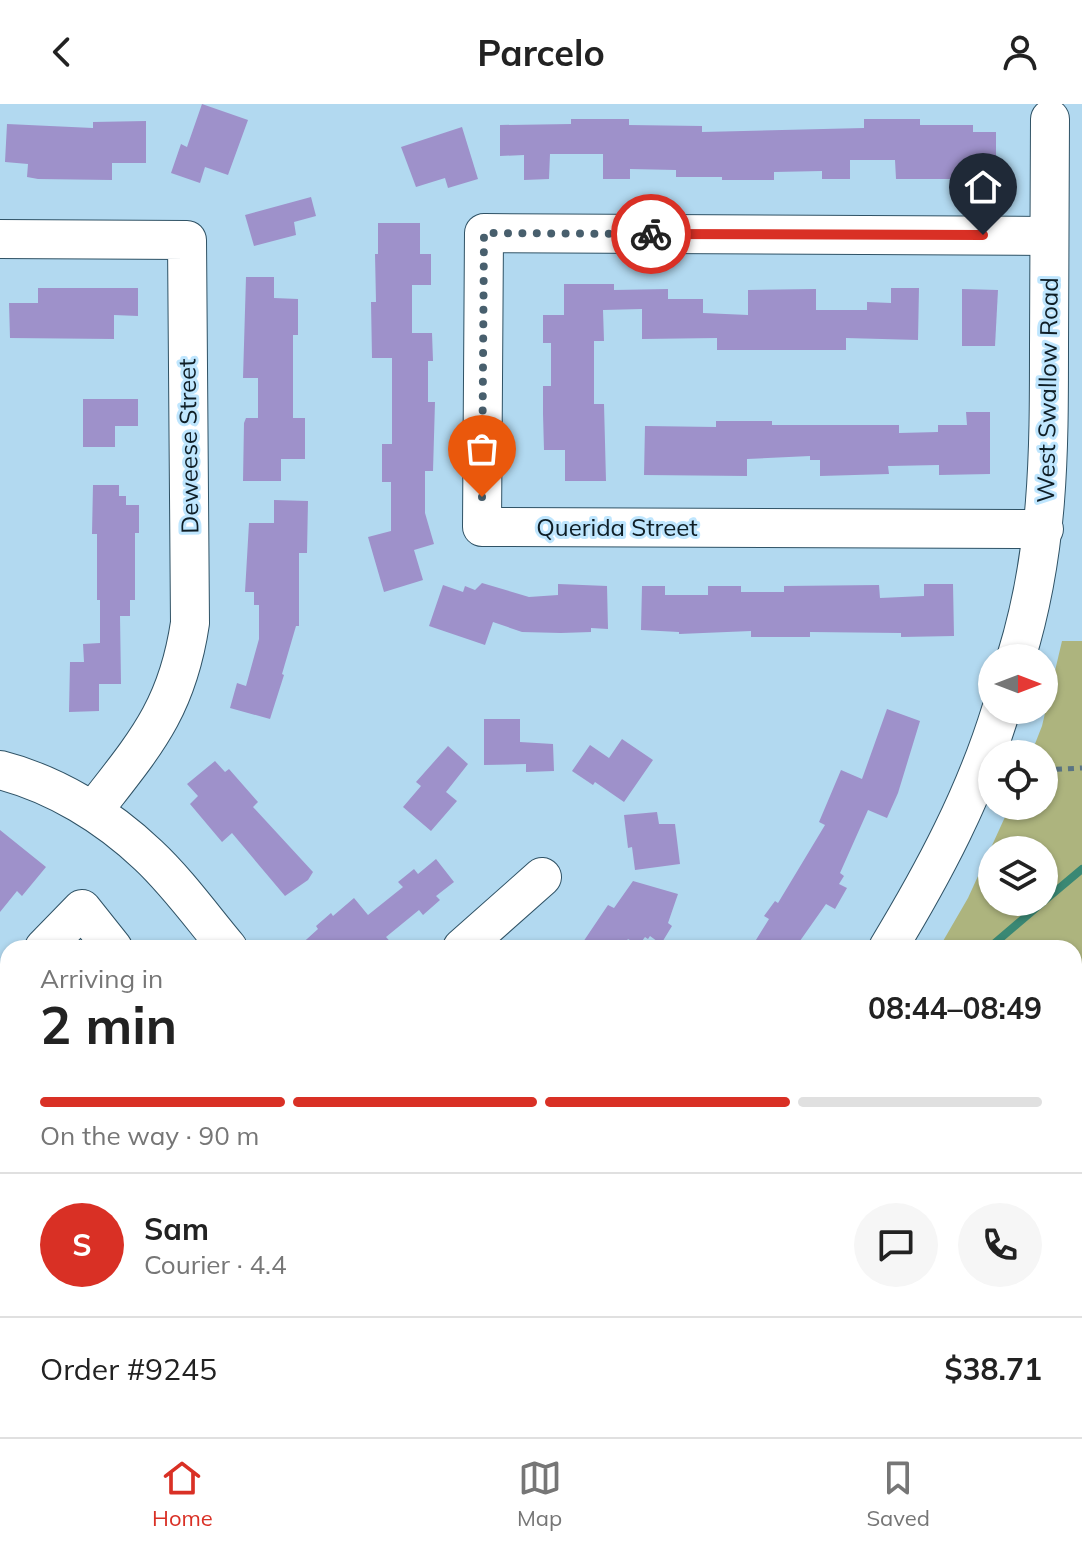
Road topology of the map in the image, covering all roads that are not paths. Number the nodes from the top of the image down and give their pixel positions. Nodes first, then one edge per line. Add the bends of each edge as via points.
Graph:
1 (1050, 119) dead end
2 (1049, 236) junction
3 (0, 239) edge
4 (1044, 529) junction
5 (1021, 644) edge
6 (996, 724) edge
7 (0, 770) edge
8 (93, 811) junction
9 (542, 877) dead end
10 (52, 940) edge
11 (107, 940) edge
12 (221, 940) edge
13 (471, 940) edge
14 (893, 940) edge

1 - 2 street, West Swallow Road
2 - 4 street, West Swallow Road
2 - 4 street, Querida Street via 484,233 482,527
3 - 8 street, Deweese Street via 187,240 190,623 185,655 155,730
4 - 5 street, West Swallow Road
6 - 14 street via 955,827
7 - 8 street
8 - 12 street via 148,854
9 - 13 street
10 - 11 street via 82,909

